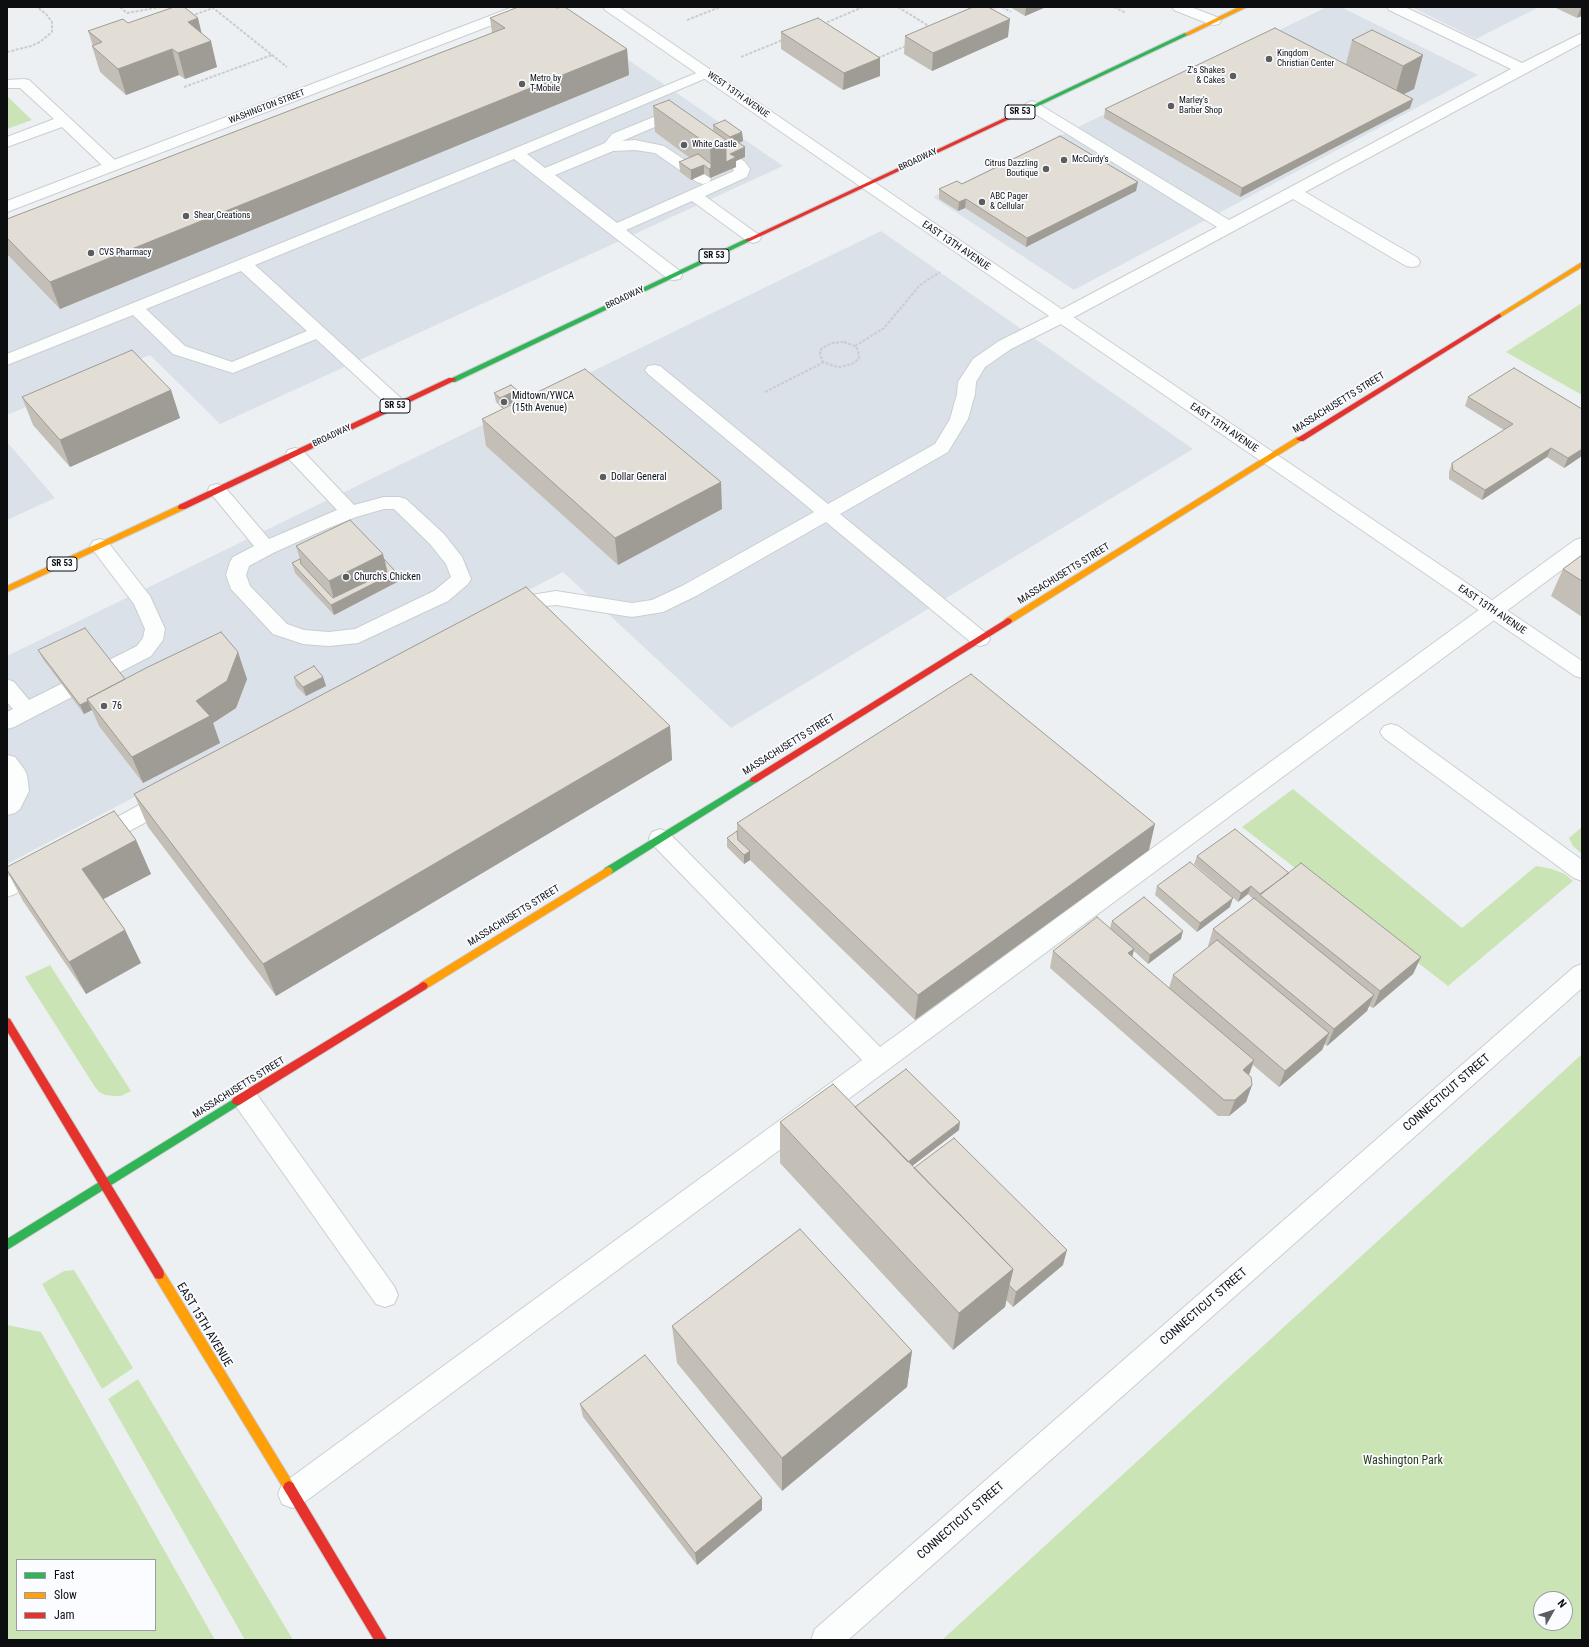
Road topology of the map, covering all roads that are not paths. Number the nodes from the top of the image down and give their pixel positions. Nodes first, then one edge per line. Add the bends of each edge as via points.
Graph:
1 (526, 7) edge
2 (610, 7) edge
3 (1179, 7) edge
4 (1244, 7) edge
5 (1394, 7) edge
6 (1214, 21) junction
7 (1582, 37) edge
8 (1522, 69) junction
9 (706, 73) junction
10 (7, 84) edge
11 (1032, 106) junction
12 (64, 121) junction
13 (7, 142) edge
14 (611, 146) junction
15 (516, 153) junction
16 (112, 166) junction
17 (544, 174) junction
18 (866, 184) junction
19 (700, 192) junction
20 (1293, 192) junction
21 (7, 207) edge
22 (1229, 227) junction
23 (616, 229) junction
24 (753, 238) junction
25 (1412, 262) dead end
26 (244, 264) junction
27 (1582, 264) edge
28 (674, 274) junction
29 (135, 308) junction
30 (1061, 317) junction
31 (318, 332) junction
32 (7, 360) edge
33 (654, 370) dead end
34 (398, 405) junction
35 (294, 454) junction
36 (1270, 458) junction
37 (217, 490) junction
38 (350, 512) junction
39 (827, 513) junction
40 (1582, 545) edge
41 (100, 546) junction
42 (266, 548) junction
43 (7, 589) edge
44 (1492, 610) junction
45 (497, 620) edge
46 (980, 639) junction
47 (1582, 671) edge
48 (7, 687) edge
49 (26, 711) junction
50 (7, 721) edge
51 (1391, 732) dead end
52 (7, 763) edge
53 (183, 792) edge
54 (7, 807) edge
55 (660, 838) junction
56 (78, 849) edge
57 (57, 860) edge
58 (1582, 872) edge
59 (7, 888) edge
60 (1582, 974) edge
61 (7, 1022) edge
62 (878, 1062) junction
63 (244, 1097) junction
64 (105, 1184) junction
65 (7, 1245) edge
66 (385, 1295) dead end
67 (292, 1494) junction
68 (381, 1640) edge
69 (826, 1640) edge

1 - 16 street, WASHINGTON STREET
2 - 9 street, WEST 13TH AVENUE
3 - 6 street
4 - 6 main road, BROADWAY / SR 53
5 - 8 street
6 - 11 main road, BROADWAY / SR 53
7 - 8 street
8 - 20 street
9 - 15 street
9 - 18 street, WEST 13TH AVENUE
10 - 12 street via 24,83
11 - 18 main road, BROADWAY / SR 53
11 - 22 street
12 - 13 street
12 - 16 street
14 - 17 street
14 - 19 street via 635,145 659,149 703,179
14 - 19 street via 617,137 661,119 684,121 739,165 742,172
15 - 17 street
15 - 26 street
16 - 21 street, WASHINGTON STREET
17 - 23 street
18 - 24 main road, BROADWAY / SR 53
18 - 30 street, EAST 13TH AVENUE
19 - 23 street
19 - 24 street
20 - 22 street
20 - 25 street
22 - 30 street
23 - 28 street
24 - 28 main road, BROADWAY / SR 53
26 - 29 street
26 - 31 street
27 - 36 main road, MASSACHUSETTS STREET
28 - 34 main road, BROADWAY / SR 53
29 - 31 street via 179,350 233,368
29 - 32 street
30 - 36 street, EAST 13TH AVENUE
30 - 39 street via 1005,345 979,363 967,382 959,419 942,448
31 - 34 street
33 - 39 street
34 - 35 main road, BROADWAY / SR 53
35 - 37 main road, BROADWAY / SR 53
35 - 38 street
36 - 44 street, EAST 13TH AVENUE
36 - 46 main road, MASSACHUSETTS STREET
37 - 41 main road, BROADWAY / SR 53
37 - 42 street
38 - 42 street
38 - 42 street via 384,503 399,503 451,556 461,579 441,596 358,636 329,639 303,637 280,629 241,589 236,575 240,562
39 - 45 street via 656,607 632,610 556,598 532,601
39 - 46 street
40 - 44 street
41 - 43 main road, BROADWAY / SR 53
41 - 49 street via 143,601 155,629 153,640 144,651
44 - 47 street, EAST 13TH AVENUE
44 - 62 street
46 - 55 main road, MASSACHUSETTS STREET
48 - 49 street
49 - 50 street
51 - 58 street
52 - 54 street via 16,775 18,791
53 - 56 street
55 - 62 street
55 - 63 main road, MASSACHUSETTS STREET
57 - 59 street
60 - 69 street, CONNECTICUT STREET
61 - 64 main road, EAST 15TH AVENUE
62 - 67 street
63 - 64 main road, MASSACHUSETTS STREET
63 - 66 street
64 - 65 main road, MASSACHUSETTS STREET
64 - 67 main road, EAST 15TH AVENUE
67 - 68 main road, EAST 15TH AVENUE

